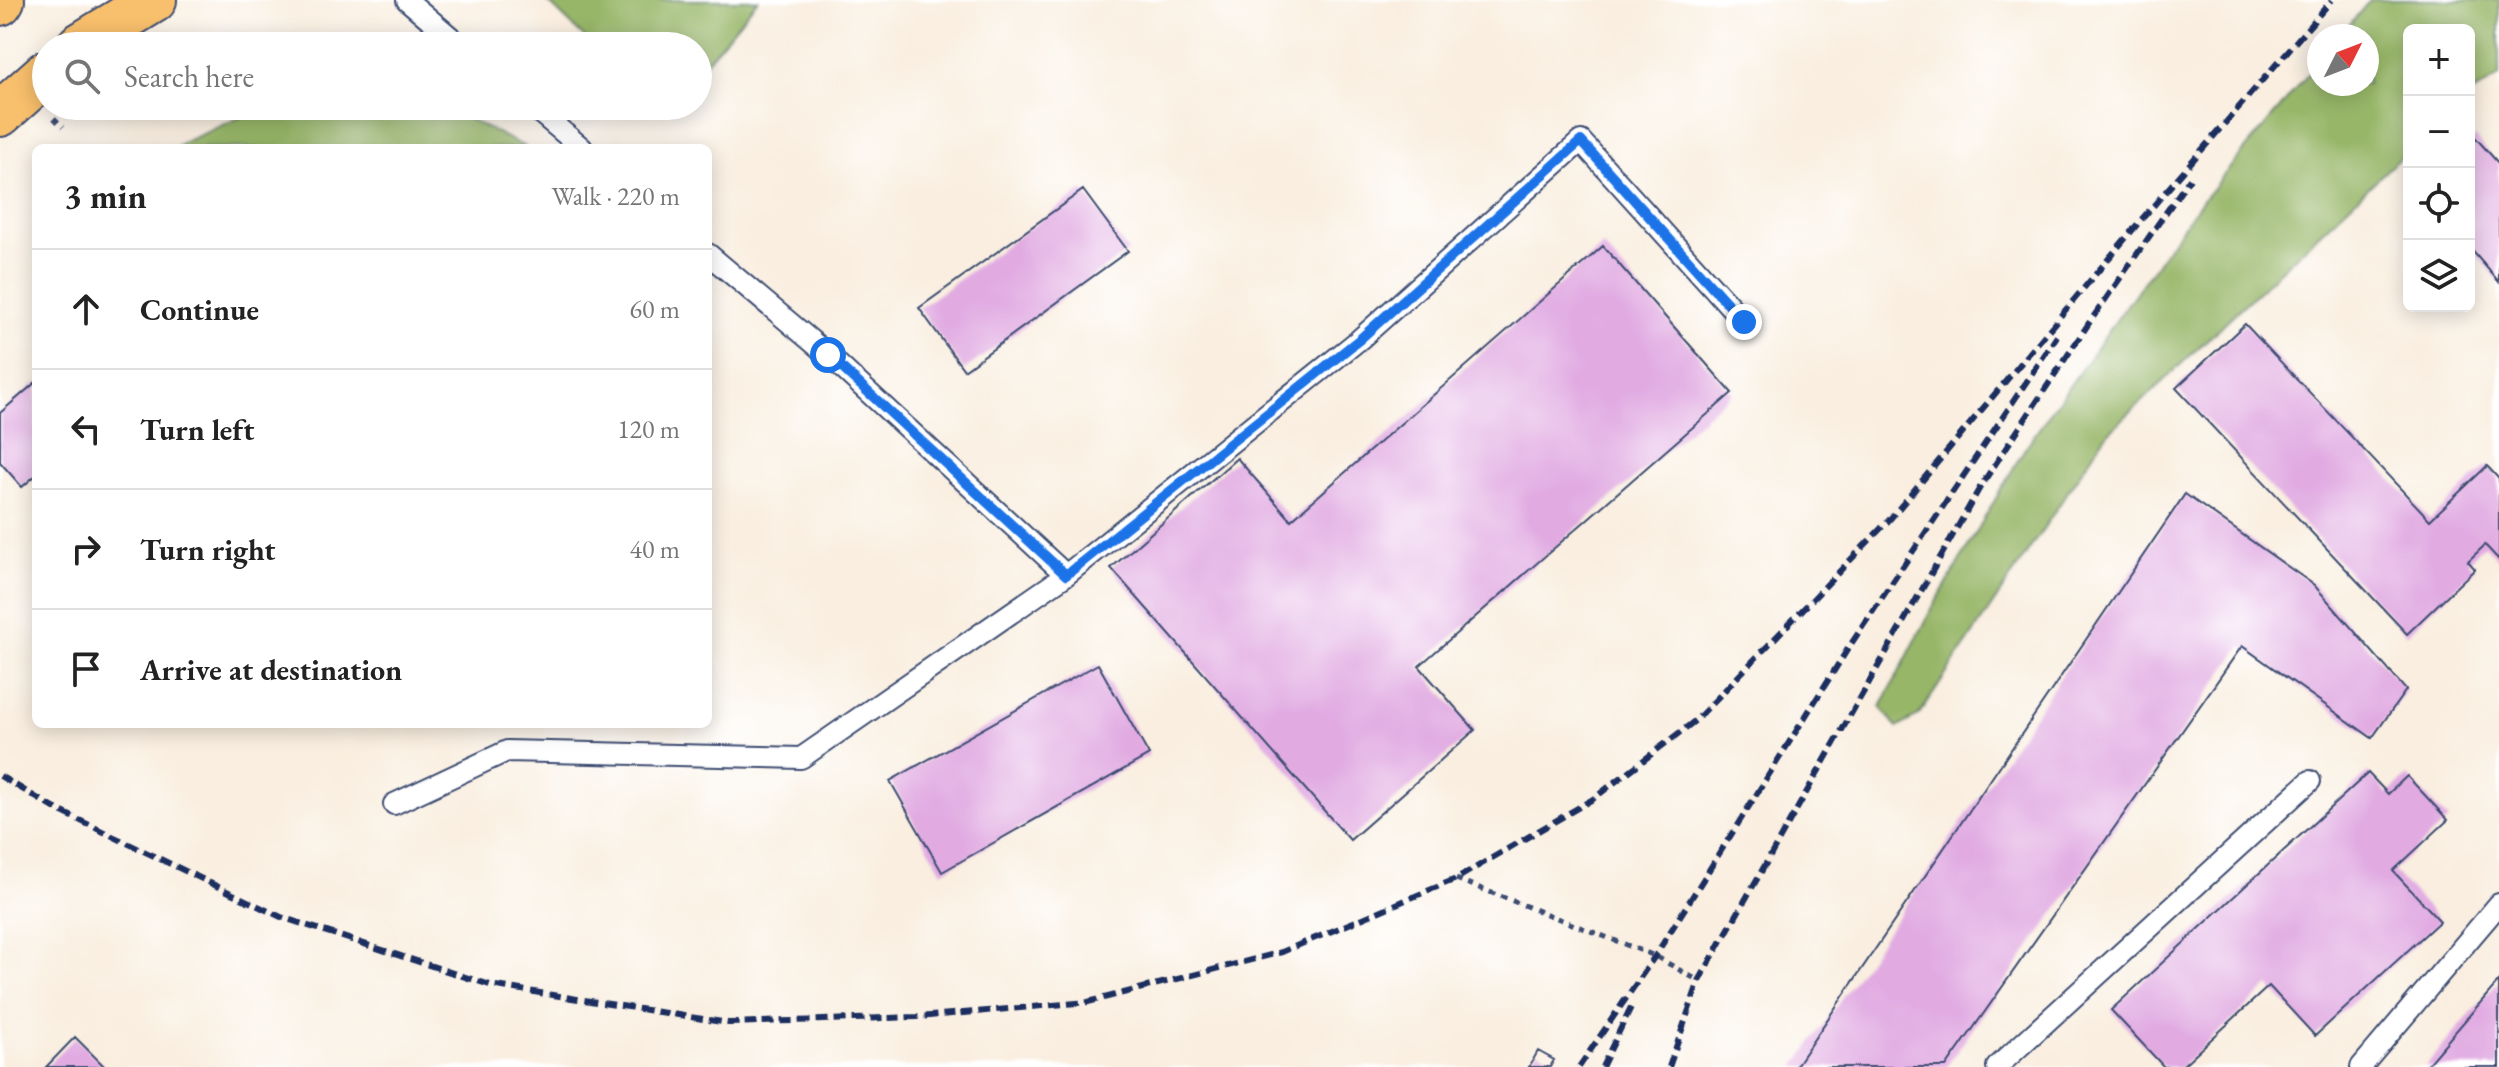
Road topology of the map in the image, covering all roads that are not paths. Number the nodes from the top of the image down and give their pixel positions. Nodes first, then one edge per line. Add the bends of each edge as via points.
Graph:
1 (154, 0) edge
2 (407, 0) edge
3 (102, 32) edge
4 (445, 32) edge
5 (32, 85) edge
6 (0, 114) edge
7 (549, 120) edge
8 (577, 144) edge
9 (712, 257) edge
10 (1744, 322) dead end
11 (1066, 575) junction
12 (2310, 781) dead end
13 (394, 804) dead end
14 (2499, 904) edge
15 (1997, 1067) edge
16 (2361, 1067) edge

1 - 3 main road
2 - 4 lane
5 - 6 main road
7 - 8 lane
9 - 11 lane via 828,355
10 - 11 lane via 1581,141 1360,339
11 - 13 lane via 801,758 507,751
12 - 15 lane
14 - 16 lane

